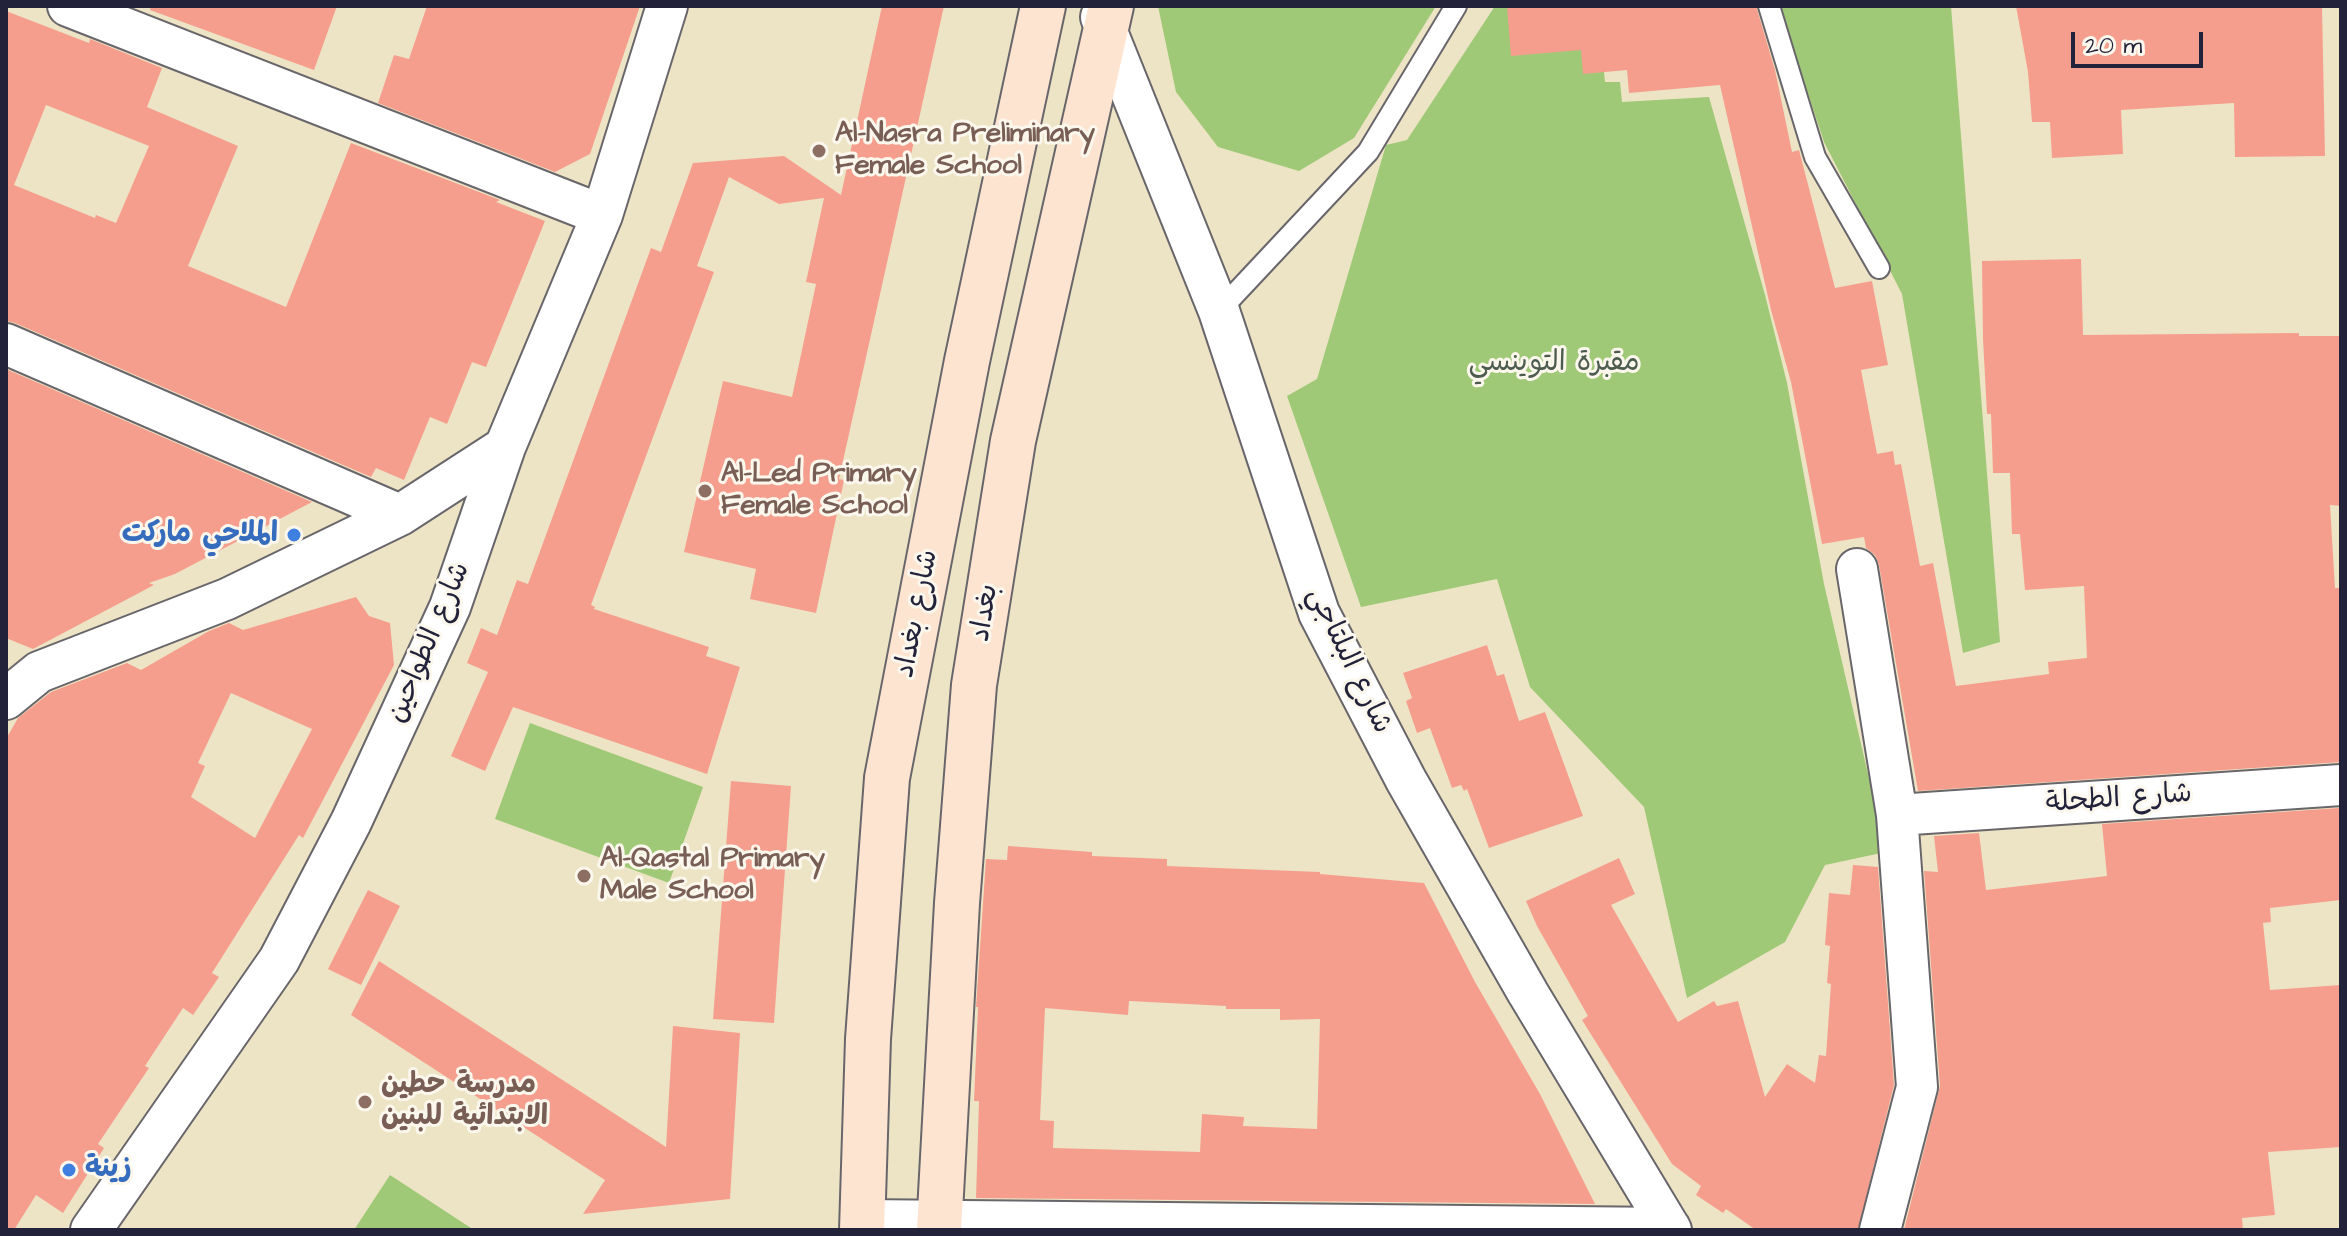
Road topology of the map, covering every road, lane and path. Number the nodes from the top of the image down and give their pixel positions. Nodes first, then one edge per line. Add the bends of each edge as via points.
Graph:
1 (68, 6) edge
2 (667, 6) edge
3 (1043, 6) edge
4 (1456, 6) edge
5 (1769, 6) edge
6 (1104, 14) edge
7 (602, 215) junction
8 (1879, 268) dead end
9 (1219, 311) junction
10 (6, 344) edge
11 (505, 447) junction
12 (400, 515) junction
13 (1857, 569) dead end
14 (22, 666) edge
15 (6, 699) edge
16 (2341, 785) edge
17 (1897, 815) junction
18 (862, 1225) edge
19 (939, 1226) edge
20 (1670, 1229) edge
21 (91, 1230) edge
22 (1880, 1230) edge

1 - 7 street
2 - 7 street, شارع الطواحين
3 - 18 main road, شارع بغداد via 967,361 887,778 868,1039
4 - 9 lane via 1368,152
5 - 8 lane via 1815,157
6 - 9 street, شارع البلتاجي
6 - 19 main road, بغداد via 1013,441 974,685
7 - 11 street, شارع الطواحين
9 - 20 street, شارع البلتاجي via 1319,613 1414,794
10 - 12 street
11 - 12 street
11 - 21 street, شارع الطواحين via 450,607 351,822 279,960
12 - 14 street via 227,599
13 - 17 street
14 - 15 street
16 - 17 street, شارع الطحلة
17 - 22 street via 1917,1087
18 - 19 street
19 - 20 street

